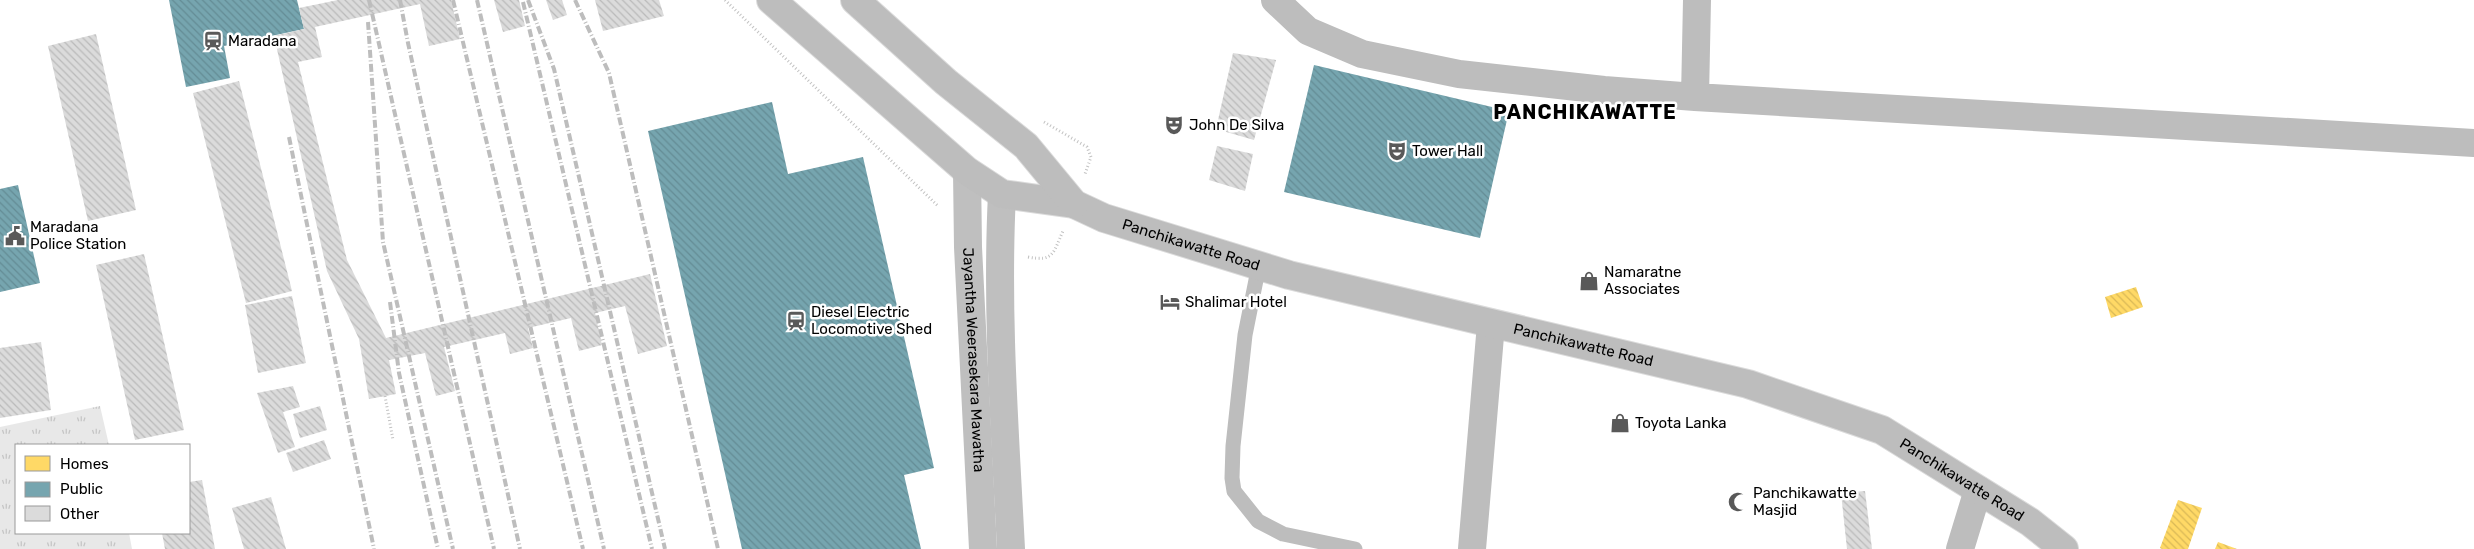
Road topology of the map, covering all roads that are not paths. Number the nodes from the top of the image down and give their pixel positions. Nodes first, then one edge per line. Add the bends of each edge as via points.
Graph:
1 (771, 0) edge
2 (855, 0) edge
3 (1275, 0) edge
4 (1697, 0) edge
5 (1695, 97) junction
6 (2474, 143) edge
7 (967, 171) junction
8 (1002, 194) junction
9 (1074, 204) junction
10 (1258, 265) junction
11 (1491, 324) junction
12 (1978, 490) junction
13 (983, 549) edge
14 (1011, 549) edge
15 (1355, 549) edge
16 (1472, 549) edge
17 (1960, 549) edge
18 (2064, 549) edge

1 - 7 main road, Panchikawatte Road
2 - 9 main road, Panchikawatte Road via 946,82 1026,146
3 - 5 main road via 1308,31 1380,59 1459,74
4 - 5 main road
5 - 6 main road
7 - 8 main road, Panchikawatte Road
7 - 13 main road, Jayantha Weerasekara Mawatha
8 - 9 main road, Panchikawatte Road
8 - 14 main road, Jayantha Weerasekara Mawatha via 999,252
9 - 10 main road, Panchikawatte Road via 1104,218
10 - 11 main road, Panchikawatte Road
10 - 15 lane via 1245,335 1234,437 1234,491 1258,521 1283,534
11 - 12 main road, Panchikawatte Road via 1748,384 1882,430
11 - 16 main road
12 - 17 main road
12 - 18 main road, Panchikawatte Road via 2030,522

